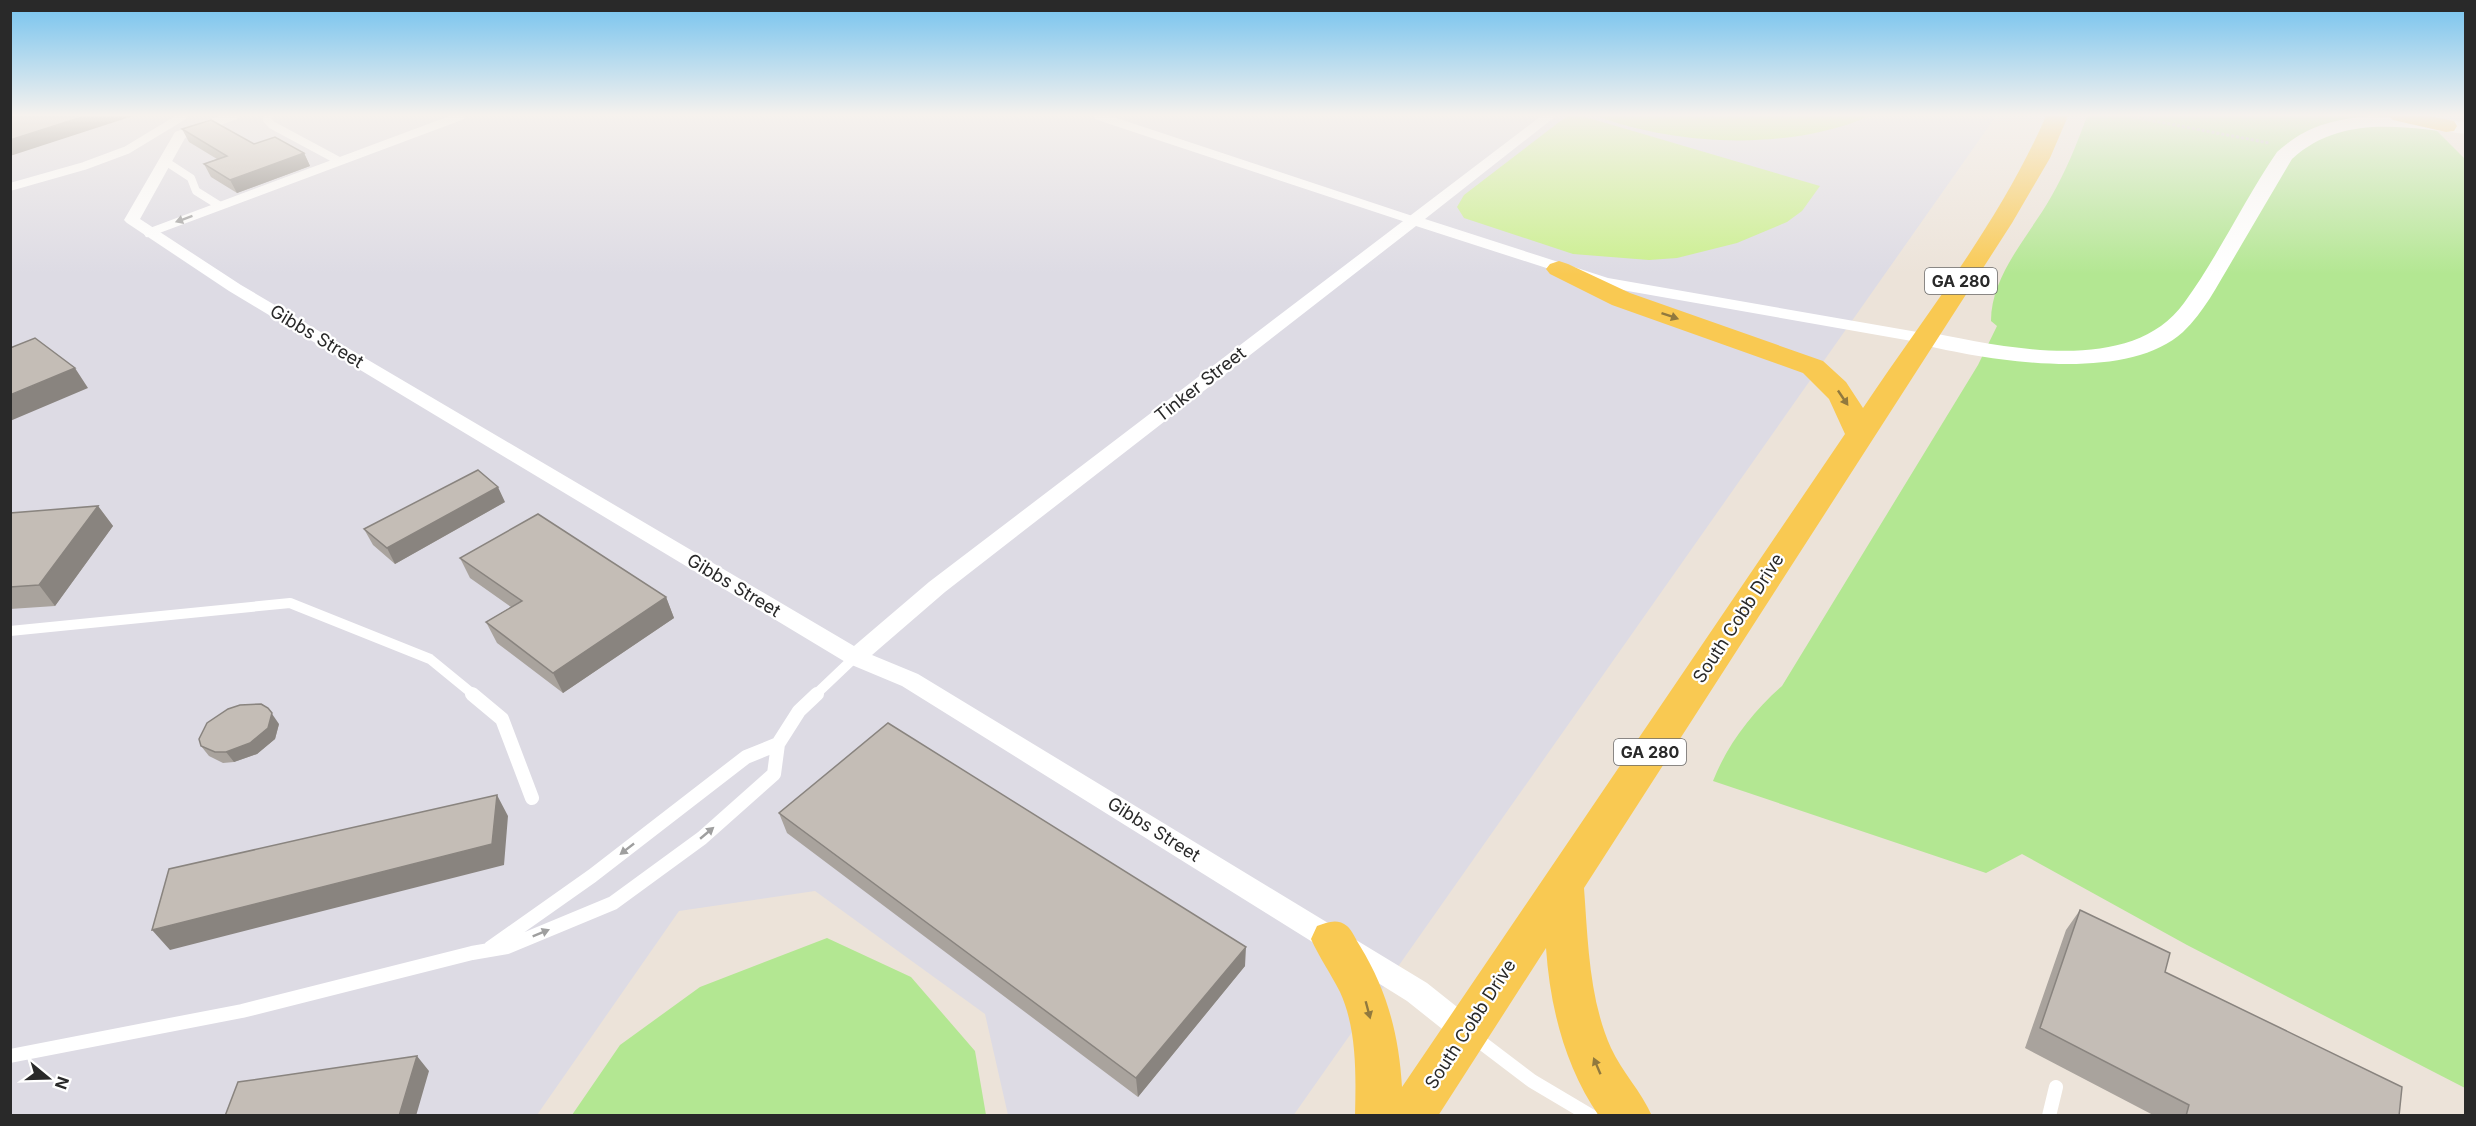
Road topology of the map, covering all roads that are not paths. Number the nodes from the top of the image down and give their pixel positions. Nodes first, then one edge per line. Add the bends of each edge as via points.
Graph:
1 (68, 169) edge
2 (161, 169) edge
3 (177, 169) edge
4 (319, 169) edge
5 (1257, 169) edge
6 (1480, 169) edge
7 (2032, 169) edge
8 (2278, 169) edge
9 (10, 187) edge
10 (220, 206) junction
11 (1412, 220) junction
12 (148, 233) junction
13 (1558, 269) junction
14 (1923, 338) junction
15 (1860, 433) junction
16 (10, 630) edge
17 (855, 657) junction
18 (778, 744) junction
19 (532, 798) dead end
20 (1563, 883) junction
21 (1332, 939) junction
22 (486, 951) junction
23 (1466, 1031) junction
24 (10, 1056) edge
25 (2056, 1087) dead end
26 (1379, 1116) edge
27 (1410, 1116) edge
28 (1591, 1116) edge
29 (1628, 1116) edge
30 (2049, 1116) edge

1 - 9 lane
2 - 12 street, Gibbs Street via 132,220
3 - 10 lane via 191,178 196,191
4 - 10 lane
5 - 11 lane
6 - 11 street, Tinker Street
7 - 14 main road, South Cobb Drive / GA 280
8 - 14 main road via 2194,306 2182,322 2163,336 2117,353 2065,358 2000,352
10 -> 12 lane
11 - 13 street
11 - 17 street, Tinker Street via 937,587
12 - 17 street, Gibbs Street
13 - 14 street via 1631,287
13 -> 15 main road via 1621,299 1813,367 1843,396
14 - 15 main road, South Cobb Drive / GA 280
15 - 20 main road, South Cobb Drive / GA 280
16 - 19 lane via 290,603 430,658 501,719
17 - 18 lane via 799,711
17 - 21 street, Gibbs Street via 910,680
18 -> 22 lane via 746,757 592,876
22 -> 18 lane via 507,947 613,903 702,838 774,774
20 - 23 main road, South Cobb Drive / GA 280
29 -> 20 main road via 1603,1081 1578,1022 1567,970
21 - 23 street, Gibbs Street via 1417,992
21 -> 26 main road via 1366,1001 1374,1036
22 - 24 lane via 242,1011
23 - 27 main road, South Cobb Drive / GA 280
23 - 28 lane via 1532,1081
25 - 30 lane

